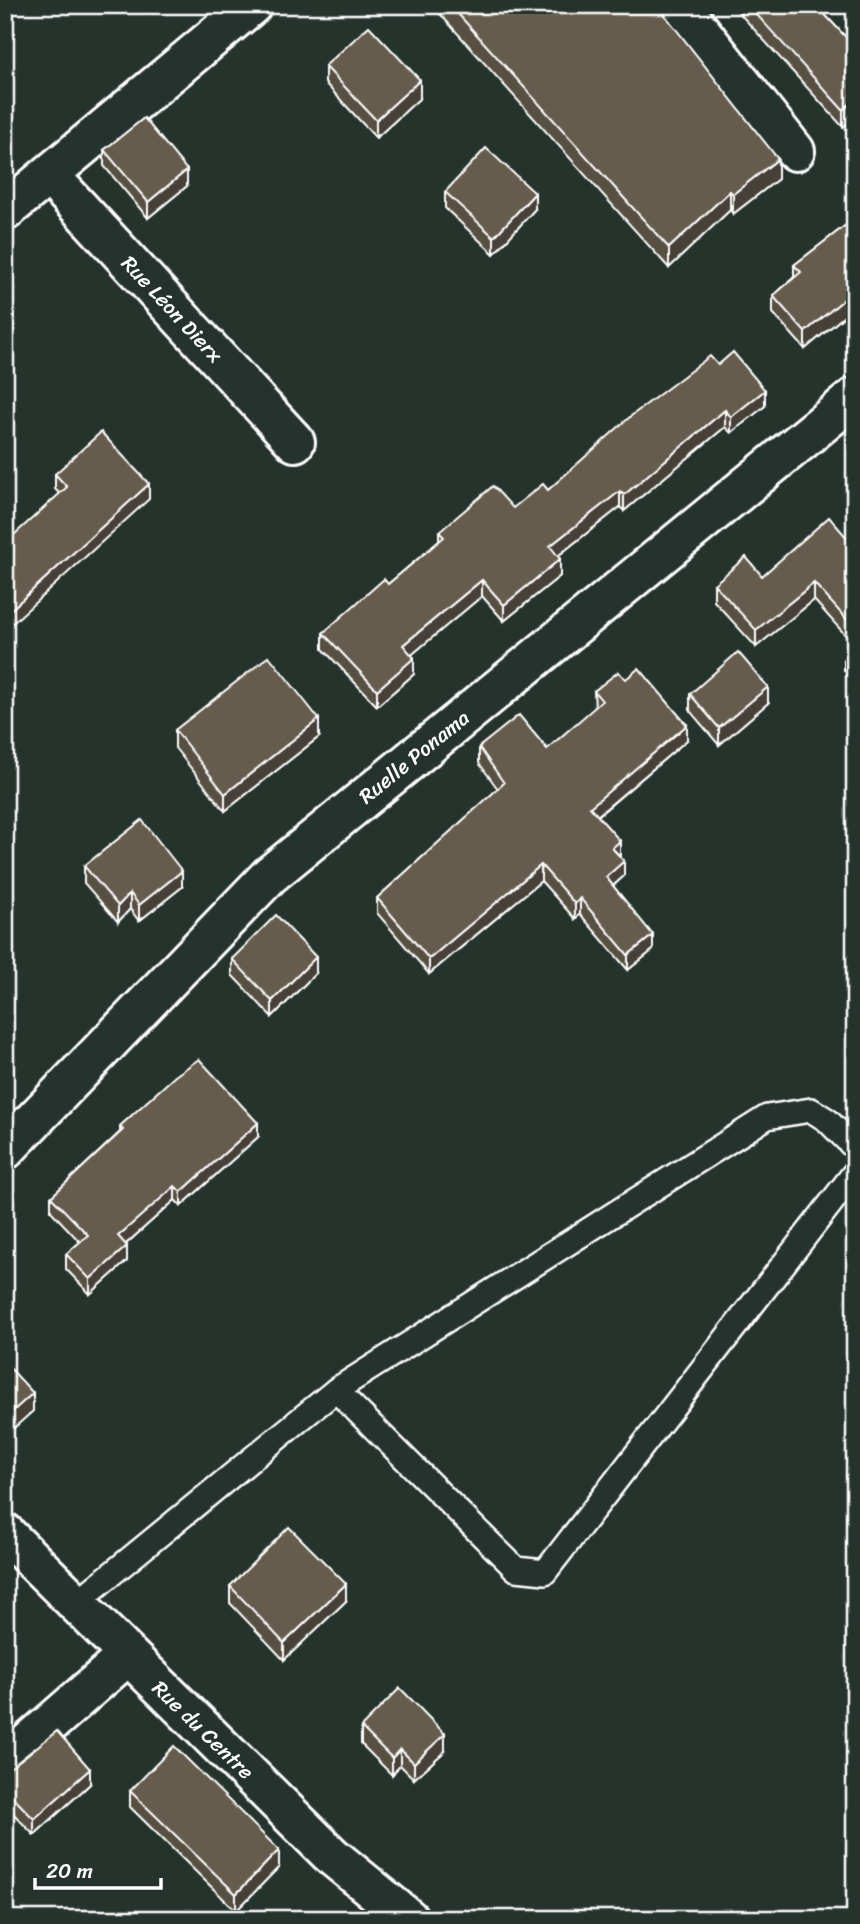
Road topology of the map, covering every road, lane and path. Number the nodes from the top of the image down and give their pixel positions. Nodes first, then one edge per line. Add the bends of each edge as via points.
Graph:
1 (252, 5) edge
2 (680, 5) edge
3 (795, 151) dead end
4 (49, 175) junction
5 (5, 211) edge
6 (855, 397) edge
7 (295, 442) dead end
8 (855, 1148) edge
9 (5, 1150) edge
10 (855, 1172) edge
11 (336, 1390) junction
12 (5, 1533) edge
13 (76, 1603) junction
14 (127, 1656) junction
15 (5, 1763) edge
16 (409, 1919) edge

1 - 4 street
2 - 3 street
4 - 5 street
4 - 7 street, Rue Léon Dierx
6 - 9 street, Ruelle Ponama via 270,875
8 - 11 lane via 811,1110 767,1117
10 - 11 lane via 545,1572 516,1569
11 - 13 lane
12 - 13 street, Rue du Centre
13 - 14 street, Rue du Centre
14 - 15 street
14 - 16 street, Rue du Centre via 332,1856

